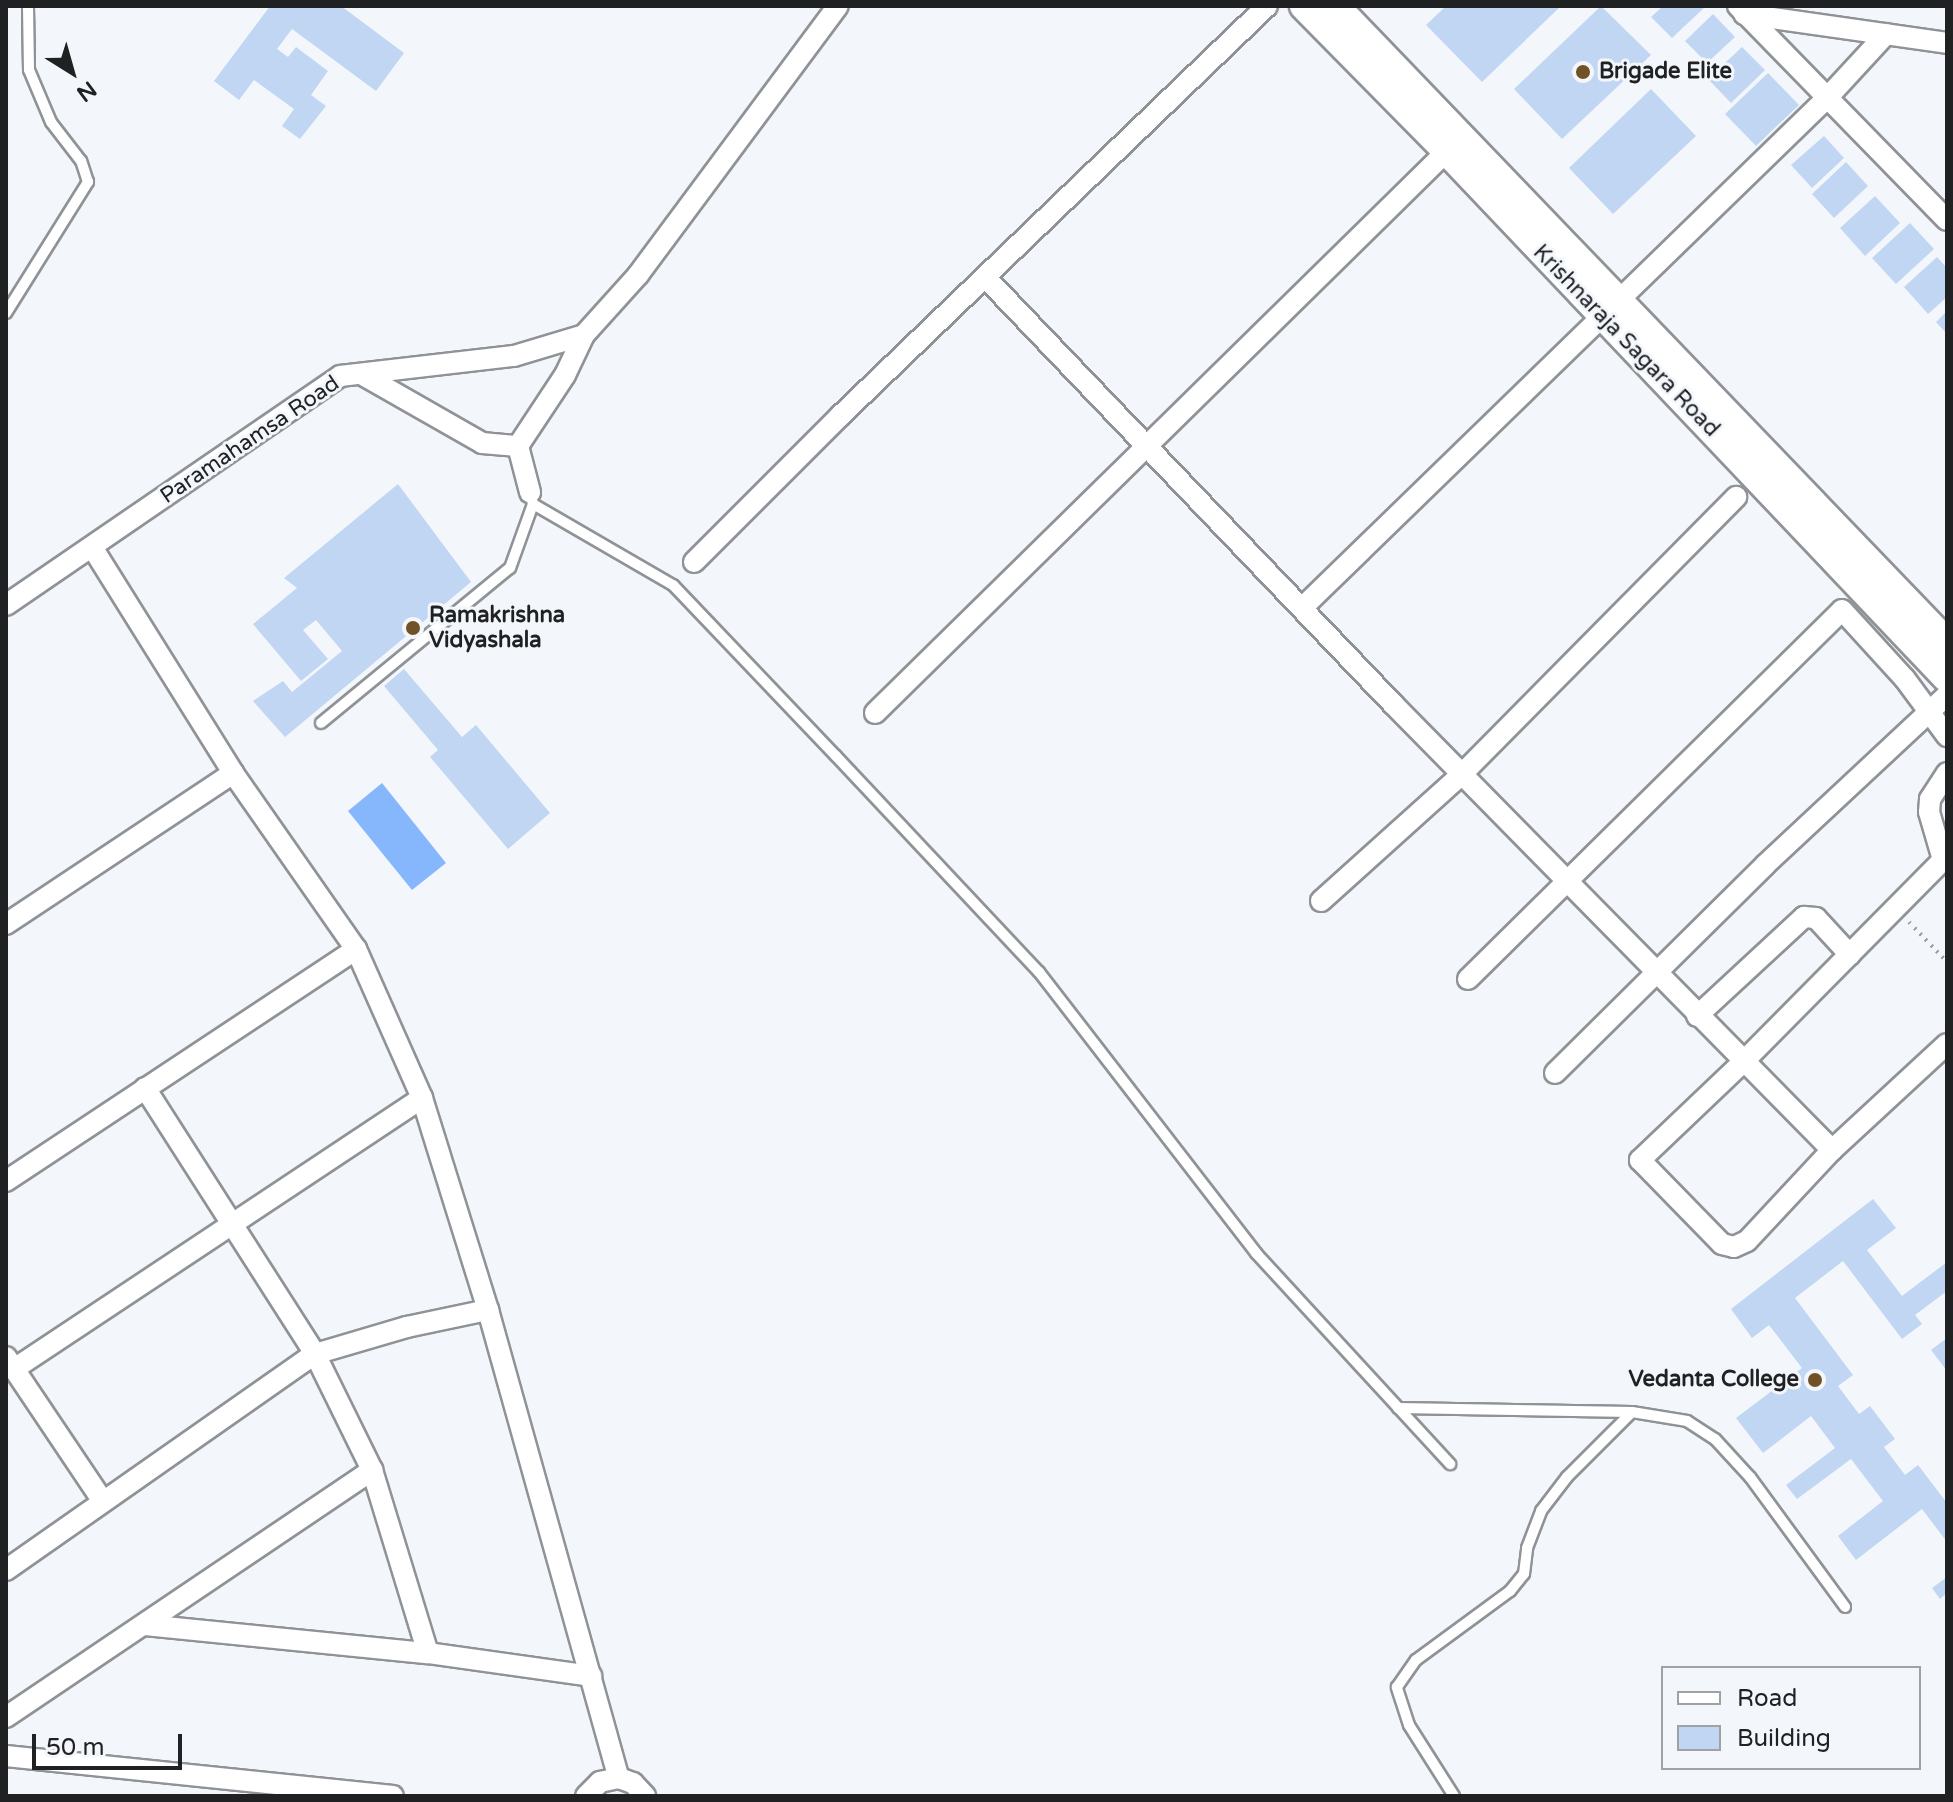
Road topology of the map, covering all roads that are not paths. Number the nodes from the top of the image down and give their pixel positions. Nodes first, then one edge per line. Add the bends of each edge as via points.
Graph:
1 (28, 6) edge
2 (838, 6) edge
3 (1267, 6) edge
4 (1304, 6) edge
5 (1335, 6) edge
6 (1741, 10) edge
7 (1886, 34) junction
8 (1947, 43) edge
9 (1827, 98) junction
10 (1447, 151) junction
11 (1947, 220) edge
12 (985, 277) junction
13 (1608, 307) junction
14 (6, 313) edge
15 (584, 335) junction
16 (363, 375) junction
17 (518, 446) junction
18 (1147, 447) junction
19 (1736, 497) dead end
20 (532, 498) junction
21 (92, 547) junction
22 (694, 562) dead end
23 (6, 605) edge
24 (1302, 608) junction
25 (1947, 643) edge
26 (1947, 678) edge
27 (1947, 695) edge
28 (1929, 712) junction
29 (875, 713) dead end
30 (321, 723) dead end
31 (1947, 736) edge
32 (233, 773) junction
33 (1947, 773) edge
34 (1462, 774) junction
35 (1567, 882) junction
36 (1321, 901) dead end
37 (6, 924) edge
38 (356, 949) junction
39 (1850, 955) junction
40 (1657, 975) junction
41 (1468, 979) dead end
42 (1697, 1016) junction
43 (1947, 1044) edge
44 (1742, 1063) junction
45 (1555, 1073) dead end
46 (145, 1088) junction
47 (422, 1098) junction
48 (1832, 1150) junction
49 (6, 1181) edge
50 (232, 1224) junction
51 (488, 1310) junction
52 (315, 1354) junction
53 (10, 1363) edge
54 (1398, 1408) junction
55 (1632, 1412) junction
56 (1450, 1464) dead end
57 (372, 1470) junction
58 (102, 1500) junction
59 (6, 1570) edge
60 (1845, 1607) dead end
61 (145, 1625) junction
62 (428, 1653) junction
63 (591, 1676) junction
64 (6, 1717) edge
65 (6, 1756) edge
66 (619, 1778) junction
67 (393, 1796) edge
68 (586, 1796) edge
69 (645, 1796) edge
70 (1454, 1796) edge

1 - 14 lane via 29,70 51,122 81,161 88,182
2 - 15 street via 638,275
3 - 12 street
4 - 10 main road, Krishnaraja Sagara Road
5 - 13 main road, Krishnaraja Sagara Road
6 - 7 street
6 - 9 street
7 - 8 street
7 - 9 street
9 - 11 street
9 - 13 street
10 - 13 main road, Krishnaraja Sagara Road
10 - 18 street
12 - 18 street
12 - 22 street
13 - 24 street
13 - 25 main road, Krishnaraja Sagara Road
13 - 26 main road, Krishnaraja Sagara Road
15 - 16 street, Paramahamsa Road via 514,356
15 - 17 street via 565,375
16 - 17 street via 482,443
16 - 21 street, Paramahamsa Road via 340,376
17 - 20 street
18 - 24 street
18 - 29 street
19 - 34 street
20 - 30 lane via 510,568
20 - 54 lane via 673,585 1039,972 1256,1253
21 - 23 street, Paramahamsa Road
21 - 32 street
24 - 34 street
27 - 28 street
28 - 31 street
28 - 35 street via 1842,610
28 - 40 street via 1765,865
32 - 37 street
32 - 38 street
33 - 39 street via 1930,799 1929,812 1943,860
34 - 35 street
34 - 36 street
35 - 40 street
35 - 41 street
38 - 46 street
38 - 47 street
39 - 42 street via 1816,918 1804,917
39 - 44 street
40 - 42 street
40 - 45 street
42 - 44 street
43 - 48 street
44 - 48 street
44 - 48 street via 1640,1160 1722,1244 1734,1247 1747,1241
46 - 49 street
46 - 50 street
47 - 50 street
47 - 51 street
50 - 52 street
50 - 53 street
51 - 52 street
51 - 63 street
52 - 57 street
52 - 58 street
53 - 58 street
54 - 55 lane
54 - 56 lane
55 - 60 lane via 1687,1421 1715,1439 1750,1477
55 - 70 lane via 1541,1511 1524,1574 1510,1591 1416,1660 1397,1687 1409,1725
57 - 61 street
57 - 62 street
58 - 59 street
61 - 62 street
61 - 64 street
62 - 63 street
63 - 66 street
65 - 67 street
66 - 68 street via 600,1782
66 - 69 street

